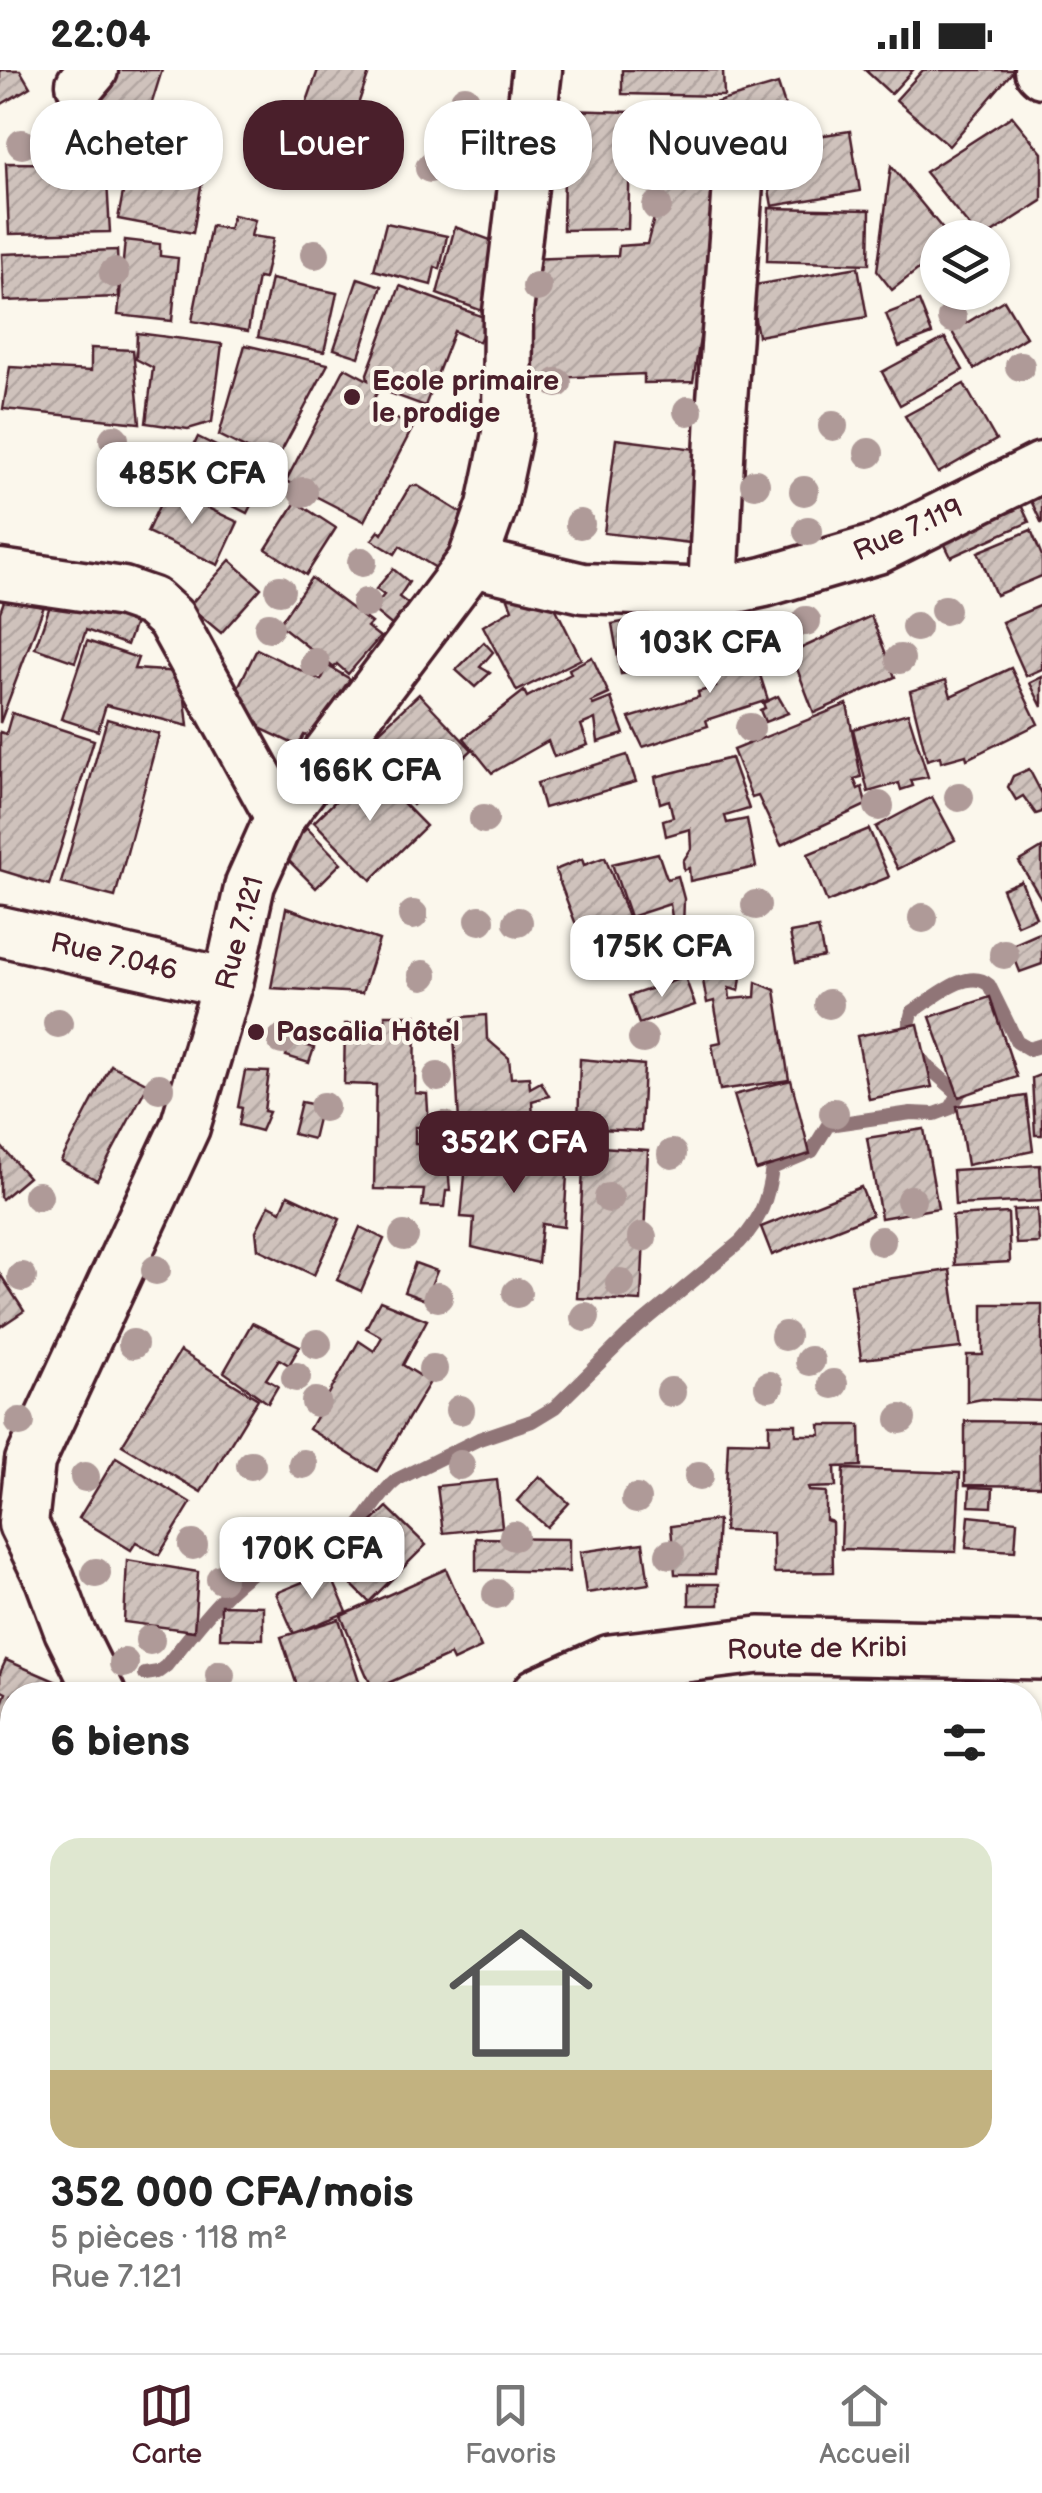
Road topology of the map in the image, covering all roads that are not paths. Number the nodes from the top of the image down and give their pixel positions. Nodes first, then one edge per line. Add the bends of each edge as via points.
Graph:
1 (536, 70) edge
2 (738, 190) edge
3 (1042, 467) edge
4 (472, 562) junction
5 (0, 574) edge
6 (714, 592) junction
7 (280, 817) junction
8 (0, 931) edge
9 (228, 984) junction
10 (1042, 1652) edge
11 (94, 1682) edge
12 (569, 1682) edge

1 - 4 street, Rue 7.121 via 508,312 507,434
2 - 6 street
3 - 6 street, Rue 7.119 via 877,549
4 - 6 street, Rue 7.119 via 583,588
4 - 7 street, Rue 7.121
5 - 7 street via 152,602 171,619
7 - 9 street, Rue 7.121 via 250,884
8 - 9 street, Rue 7.046
9 - 11 street, Rue 7.121 via 185,1127 30,1462 22,1524
10 - 12 main road, Route de Kribi via 758,1645 611,1663

